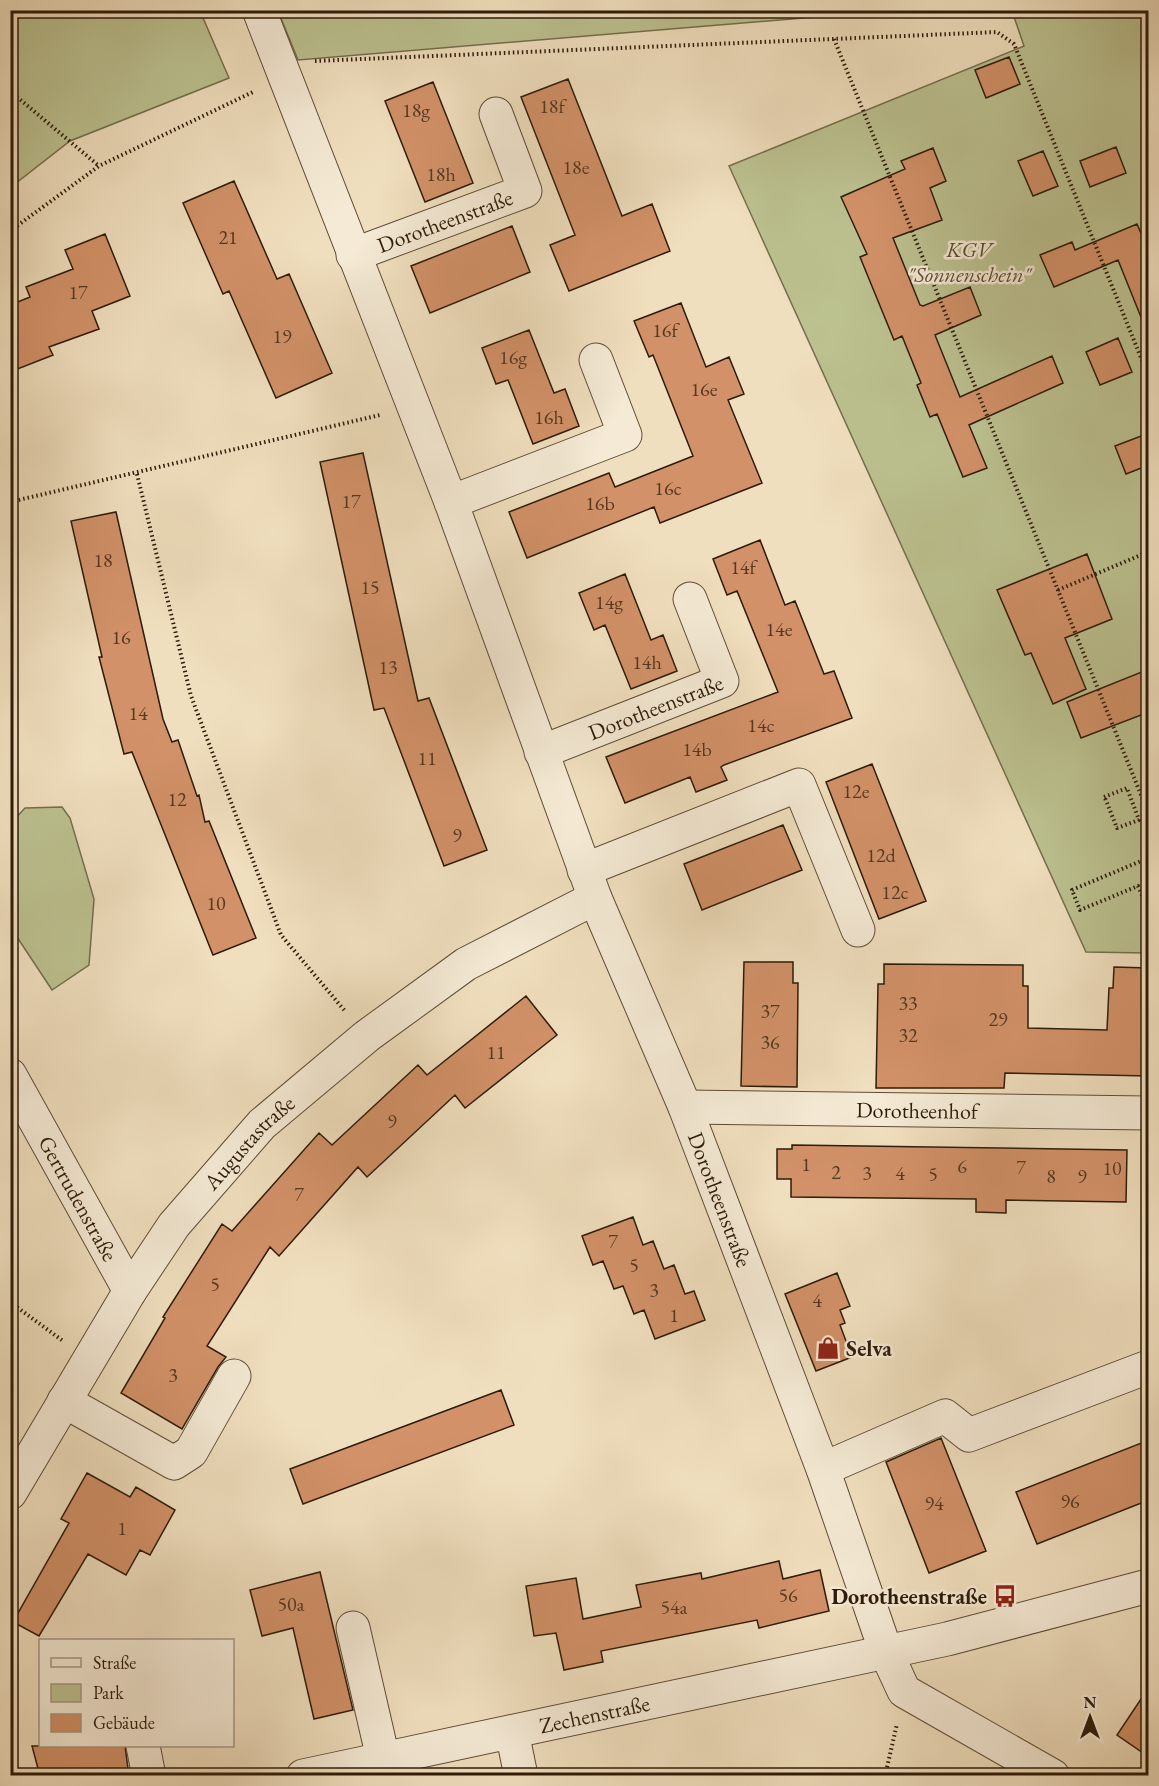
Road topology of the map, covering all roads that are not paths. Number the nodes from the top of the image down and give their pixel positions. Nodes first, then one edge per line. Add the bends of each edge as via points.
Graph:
1 (259, 10) edge
2 (496, 114) dead end
3 (353, 255) junction
4 (596, 360) dead end
5 (451, 502) junction
6 (690, 599) dead end
7 (541, 752) junction
8 (590, 884) junction
9 (858, 930) dead end
10 (10, 1075) edge
11 (685, 1107) junction
12 (1149, 1113) edge
13 (130, 1291) junction
14 (1149, 1366) edge
15 (234, 1376) dead end
16 (64, 1401) junction
17 (823, 1468) junction
18 (10, 1493) edge
19 (1149, 1586) edge
20 (353, 1628) dead end
21 (886, 1652) junction
22 (512, 1732) junction
23 (143, 1747) edge
24 (383, 1758) junction
25 (148, 1776) edge
26 (303, 1776) edge
27 (521, 1776) edge
28 (1053, 1776) edge

1 - 3 street, Dorotheenstraße
2 - 3 street, Dorotheenstraße via 525,191
3 - 5 street, Dorotheenstraße
4 - 5 street via 625,435
5 - 7 street, Dorotheenstraße
6 - 7 street, Dorotheenstraße via 722,681
7 - 8 street, Dorotheenstraße
8 - 9 street, Augustastraße via 799,784
8 - 11 street, Dorotheenstraße
8 - 13 street, Augustastraße via 466,964 367,1036 262,1124 174,1225
10 - 13 street, Gertrudenstraße
11 - 12 street, Dorotheenhof
11 - 17 street, Dorotheenstraße
13 - 16 street, Augustastraße
14 - 17 street via 969,1435 945,1416
15 - 16 street via 191,1452 174,1463
16 - 18 street, Augustastraße
17 - 21 street, Dorotheenstraße
19 - 21 street, Zechenstraße via 1011,1624
20 - 24 street
21 - 22 street, Zechenstraße
21 - 28 street via 904,1691
22 - 24 street, Zechenstraße
22 - 27 street
23 - 25 street
24 - 26 street, Zechenstraße

